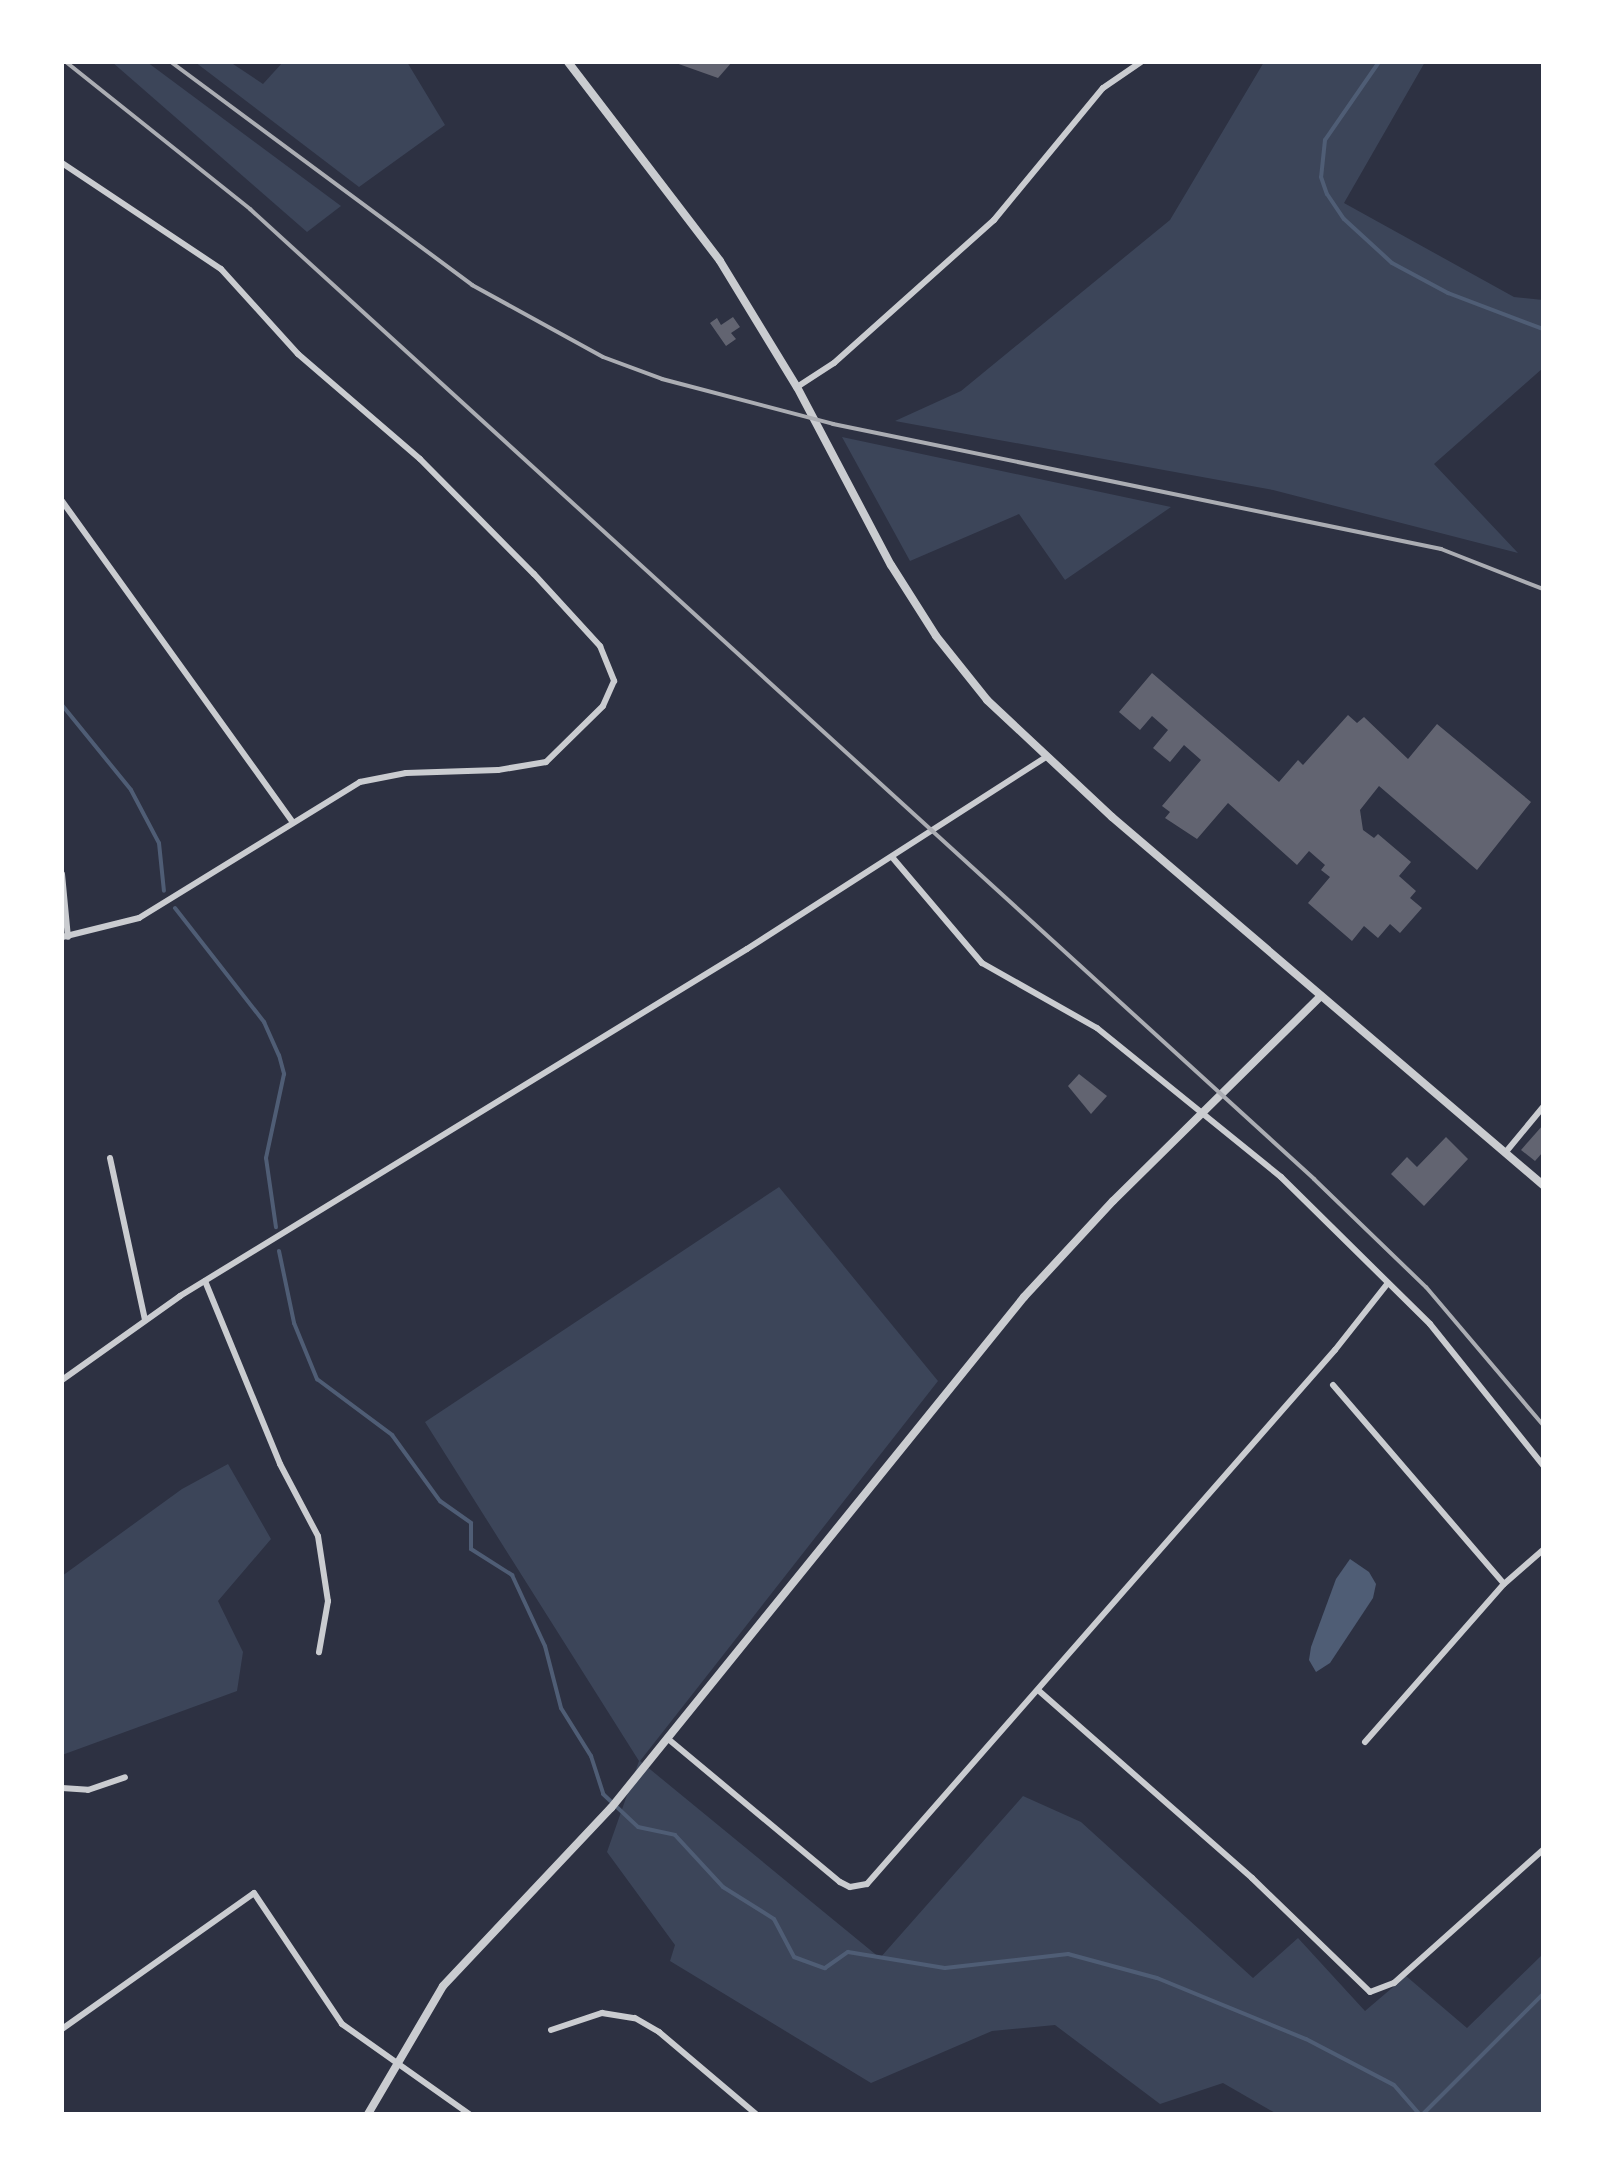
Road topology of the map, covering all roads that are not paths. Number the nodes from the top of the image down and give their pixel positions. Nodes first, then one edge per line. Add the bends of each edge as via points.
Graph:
1 (568, 62) edge
2 (1141, 62) edge
3 (62, 163) edge
4 (797, 387) junction
5 (62, 501) edge
6 (1045, 758) junction
7 (291, 820) junction
8 (892, 857) junction
9 (62, 874) edge
10 (65, 937) edge
11 (1321, 996) junction
12 (1543, 1107) edge
13 (1199, 1115) junction
14 (1505, 1153) junction
15 (110, 1158) dead end
16 (1543, 1185) edge
17 (205, 1281) junction
18 (1388, 1283) junction
19 (145, 1320) junction
20 (62, 1380) edge
21 (1333, 1385) dead end
22 (1543, 1465) edge
23 (1543, 1550) edge
24 (1504, 1584) junction
25 (319, 1652) dead end
26 (1038, 1690) junction
27 (667, 1738) junction
28 (1365, 1742) dead end
29 (125, 1777) dead end
30 (62, 1788) edge
31 (1543, 1850) edge
32 (62, 2029) edge
33 (551, 2030) dead end
34 (394, 2063) junction
35 (368, 2114) edge
36 (469, 2114) edge
37 (756, 2114) edge

1 - 4 street via 720,261
2 - 4 street via 1103,88 982,231 834,363
3 - 7 street via 221,269 283,340 420,459 534,574 611,665 614,681 608,699 546,762 380,776
4 - 6 street via 891,565 936,636 987,700
5 - 7 street
6 - 8 street
6 - 11 street
7 - 10 street via 139,918
8 - 13 street via 982,963 1097,1028
8 - 17 street
9 - 10 street
11 - 13 street
11 - 14 street
12 - 14 street
13 - 18 street via 1281,1177
13 - 27 street via 1024,1297
14 - 16 street
15 - 19 street
17 - 19 street
17 - 25 street via 280,1464 318,1536 328,1601
18 - 22 street via 1470,1368
18 - 26 street
19 - 20 street
21 - 24 street
23 - 24 street
24 - 28 street
26 - 27 street via 861,1887 840,1882
26 - 31 street via 1252,1878 1370,1992 1394,1983
27 - 34 street via 611,1808 443,1986
29 - 30 street via 88,1790
32 - 34 street via 254,1893 342,2024
33 - 37 street via 602,2013 635,2018
34 - 35 street
34 - 36 street

